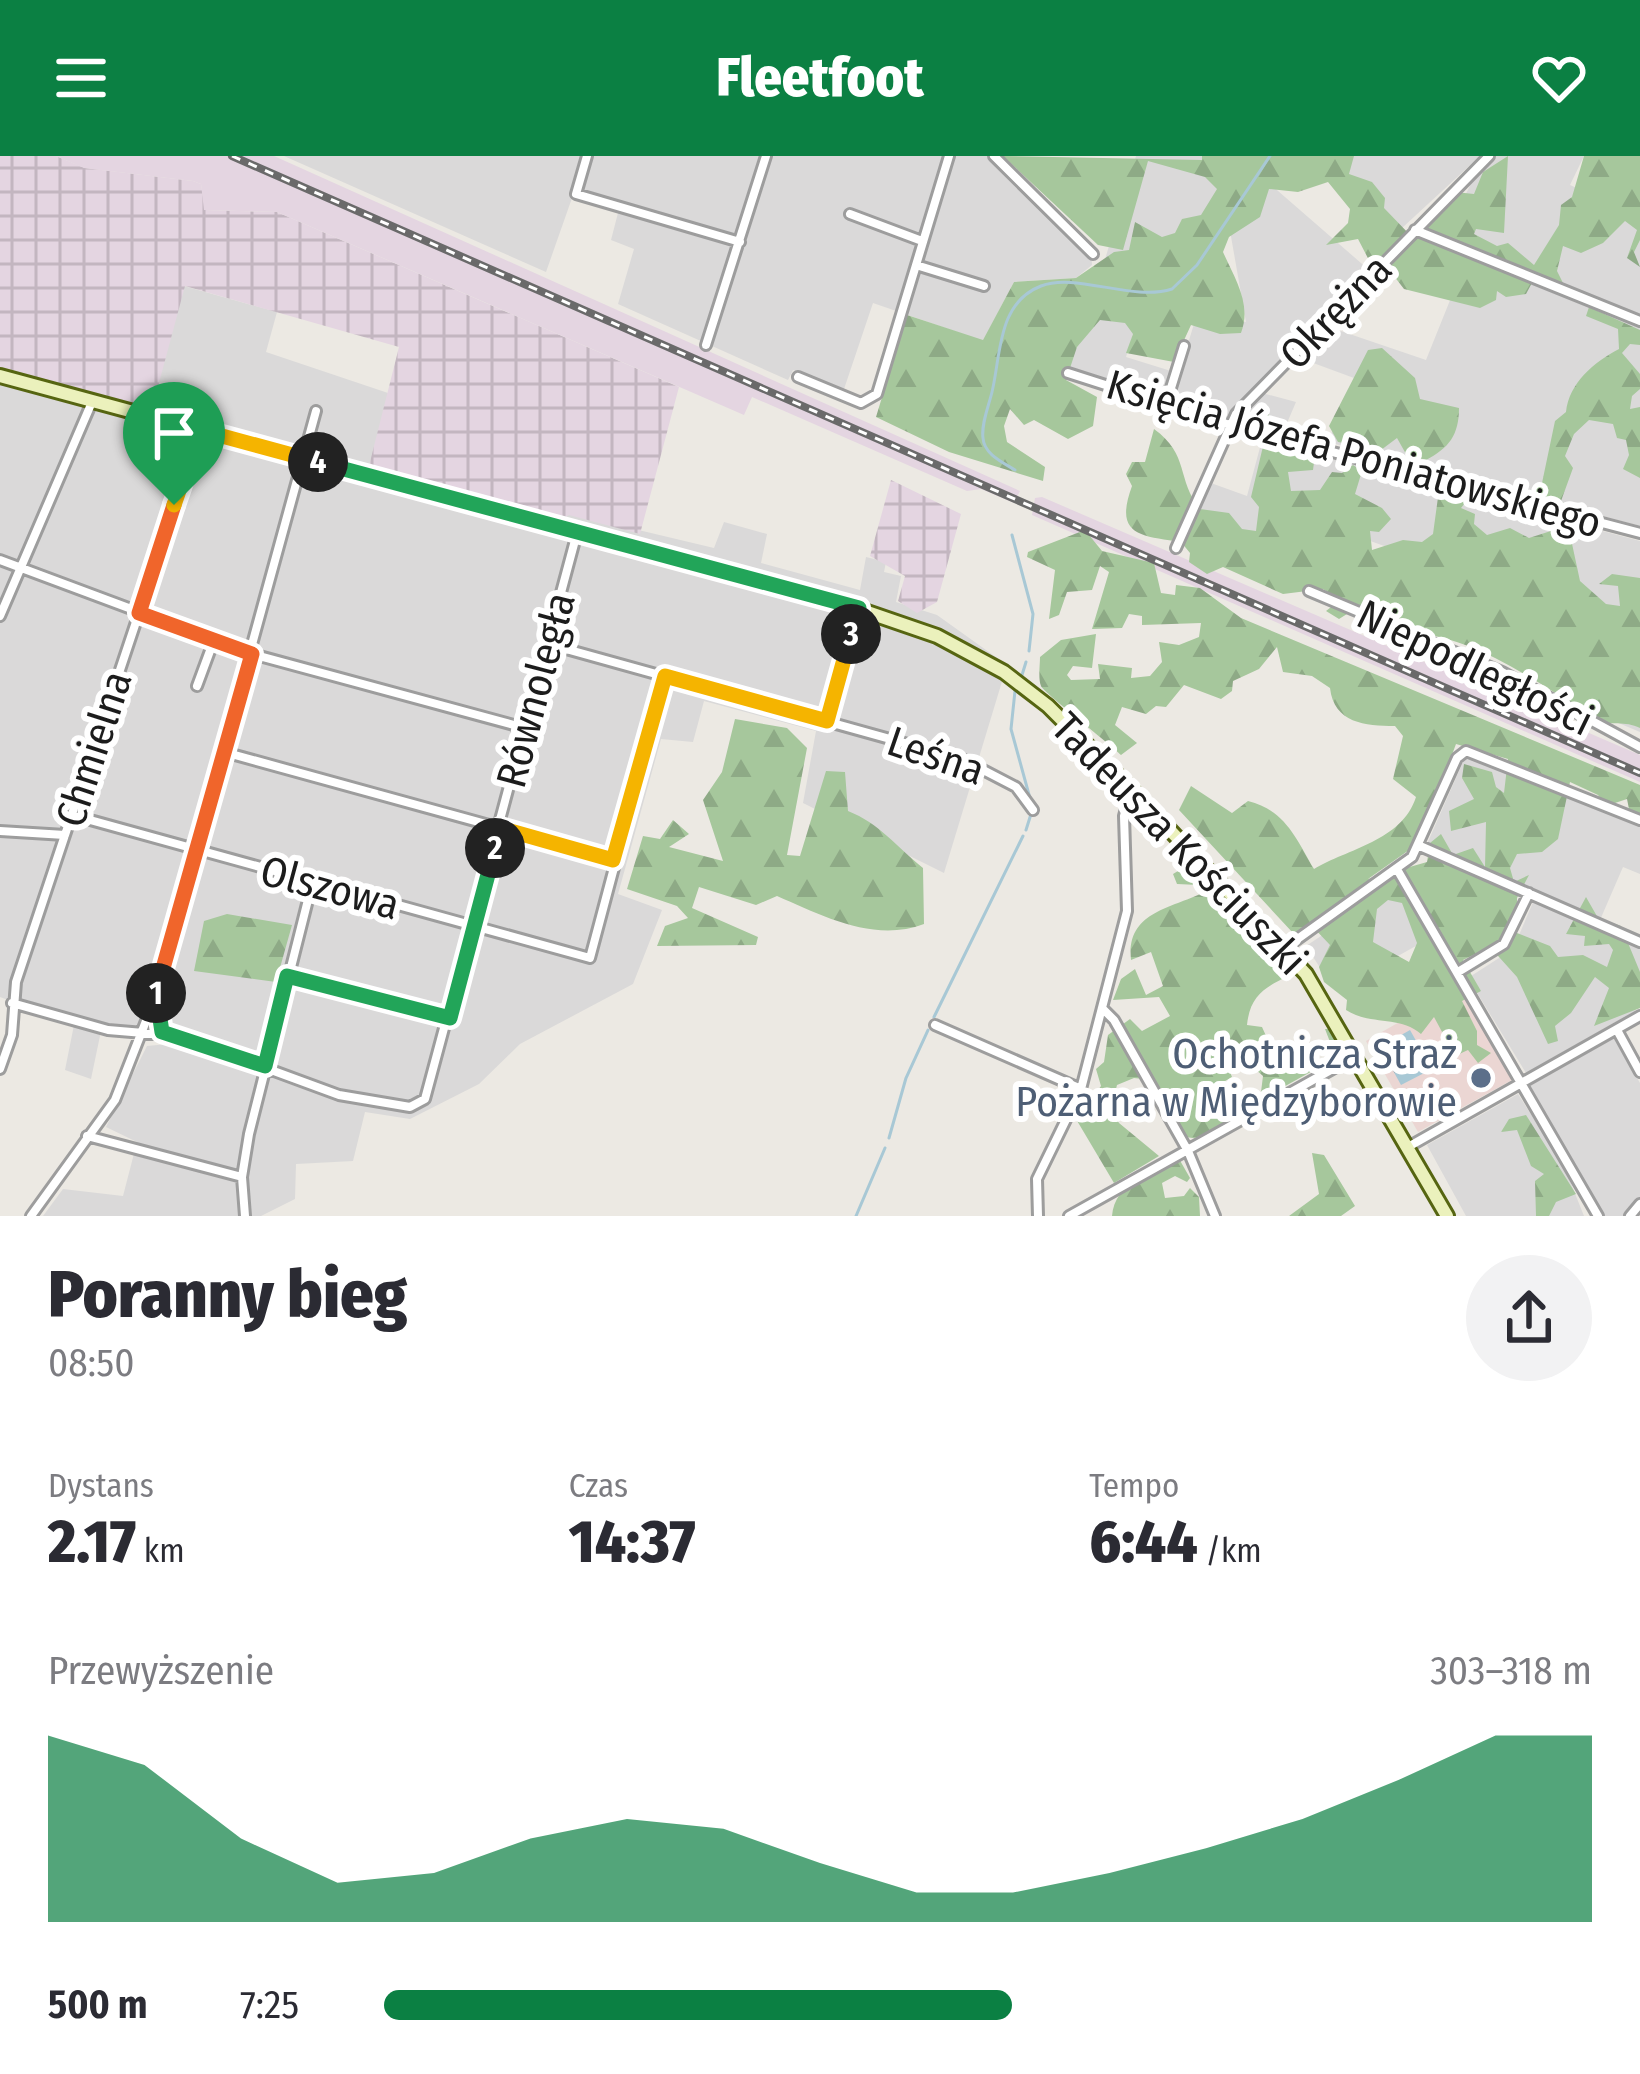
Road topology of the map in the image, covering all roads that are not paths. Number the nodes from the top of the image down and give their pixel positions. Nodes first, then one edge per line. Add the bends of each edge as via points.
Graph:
1 (587, 156) edge
2 (766, 156) edge
3 (949, 156) edge
4 (994, 156) edge
5 (1489, 156) edge
6 (850, 214) dead end
7 (1415, 230) junction
8 (922, 241) junction
9 (740, 242) junction
10 (1094, 254) dead end
11 (916, 265) junction
12 (984, 286) dead end
13 (1640, 321) edge
14 (706, 345) dead end
15 (1184, 346) dead end
16 (1068, 373) dead end
17 (0, 376) edge
18 (798, 377) dead end
19 (92, 401) junction
20 (1166, 404) junction
21 (316, 411) dead end
22 (1230, 425) junction
23 (200, 430) junction
24 (304, 458) junction
25 (577, 533) junction
26 (1640, 533) edge
27 (1176, 548) dead end
28 (0, 560) edge
29 (21, 568) junction
30 (1309, 591) dead end
31 (859, 608) junction
32 (139, 613) junction
33 (0, 616) edge
34 (214, 640) junction
35 (548, 644) junction
36 (252, 654) junction
37 (665, 676) junction
38 (197, 686) dead end
39 (827, 721) junction
40 (525, 728) junction
41 (1640, 747) edge
42 (224, 752) junction
43 (1131, 789) junction
44 (1033, 810) dead end
45 (72, 815) junction
46 (1640, 820) edge
47 (500, 828) junction
48 (0, 831) edge
49 (65, 836) junction
50 (1420, 846) junction
51 (197, 853) junction
52 (613, 860) junction
53 (1398, 871) junction
54 (311, 884) junction
55 (1529, 893) junction
56 (475, 926) junction
57 (1640, 942) edge
58 (1285, 948) junction
59 (1458, 973) junction
60 (287, 976) junction
61 (154, 998) junction
62 (12, 1003) junction
63 (1102, 1008) junction
64 (1640, 1016) edge
65 (450, 1018) junction
66 (935, 1025) dead end
67 (142, 1029) junction
68 (1617, 1030) junction
69 (162, 1032) junction
70 (1356, 1056) junction
71 (265, 1066) junction
72 (0, 1069) edge
73 (1640, 1072) edge
74 (1520, 1084) junction
75 (1081, 1089) junction
76 (87, 1136) junction
77 (1408, 1147) junction
78 (1188, 1151) junction
79 (242, 1177) junction
80 (1640, 1204) edge
81 (32, 1216) edge
82 (245, 1216) edge
83 (1038, 1216) edge
84 (1069, 1216) edge
85 (1215, 1216) edge
86 (1448, 1216) edge
87 (1598, 1216) edge
88 (1630, 1216) edge

1 - 9 street via 576,194
2 - 9 street
3 - 8 street
4 - 10 street
5 - 7 street, Okrężna
6 - 8 street
7 - 13 street
7 - 22 street, Okrężna
8 - 11 street
9 - 14 street
11 - 12 street
11 - 18 street via 870,401
15 - 20 street
16 - 20 street, Księcia Józefa Poniatowskiego
17 - 19 main road, Tadeusza Kościuszki
19 - 23 main road, Tadeusza Kościuszki
19 - 29 street
20 - 22 street, Księcia Józefa Poniatowskiego
21 - 24 street
22 - 26 street, Księcia Józefa Poniatowskiego
22 - 27 street, Okrężna
23 - 24 main road, Tadeusza Kościuszki
23 - 32 street, Chmielna
24 - 25 main road, Tadeusza Kościuszki
24 - 36 street
25 - 31 main road, Tadeusza Kościuszki
25 - 35 street, Równoległa
28 - 29 street
29 - 32 street
29 - 33 street
30 - 41 street, Niepodległości via 1502,672
31 - 39 street
31 - 43 main road, Tadeusza Kościuszki via 937,635 1004,672
32 - 34 street
32 - 45 street, Chmielna
34 - 36 street
34 - 38 street
35 - 37 street, Leśna
35 - 40 street, Równoległa
36 - 40 street
36 - 42 street
37 - 39 street, Leśna
37 - 52 street
39 - 44 street, Leśna via 962,759 1016,787
40 - 47 street, Równoległa
42 - 47 street
42 - 51 street
43 - 58 main road, Tadeusza Kościuszki
43 - 63 street via 1127,911
45 - 49 street, Chmielna
45 - 51 street, Olszowa
46 - 50 street, Niepodległości via 1471,752 1457,758
47 - 52 street
47 - 56 street, Równoległa
48 - 49 street
49 - 62 street, Chmielna
50 - 53 street
50 - 55 street
51 - 54 street, Olszowa
51 - 61 street
52 - 56 street, Olszowa via 590,958
53 - 58 street
53 - 59 street
54 - 56 street, Olszowa
54 - 60 street
55 - 57 street
55 - 59 street via 1504,944
56 - 65 street, Równoległa
58 - 70 main road, Tadeusza Kościuszki
59 - 74 street
60 - 65 street
60 - 71 street
61 - 67 street
61 - 69 street
62 - 67 street, Równoległa via 108,1030
62 - 72 street, Chmielna via 10,1051
63 - 75 street
63 - 78 street
64 - 68 street
65 - 71 street, Równoległa via 425,1100 410,1107 339,1095
66 - 75 street
67 - 69 street, Równoległa
67 - 76 street via 115,1100
68 - 73 street
68 - 74 street
69 - 71 street, Równoległa
70 - 77 main road, Tadeusza Kościuszki
70 - 78 street
71 - 79 street
74 - 77 street
74 - 87 street
75 - 83 street via 1037,1179
76 - 79 street
76 - 81 street
77 - 86 main road, Tadeusza Kościuszki
78 - 84 street
78 - 85 street
79 - 82 street
80 - 88 street

